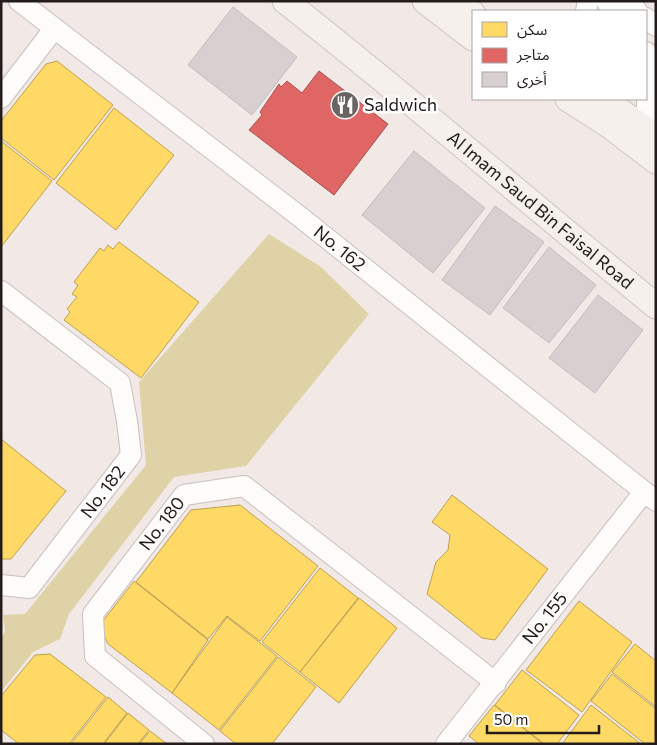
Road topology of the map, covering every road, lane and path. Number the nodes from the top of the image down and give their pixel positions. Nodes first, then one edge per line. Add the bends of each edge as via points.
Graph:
1 (19, 1) edge
2 (285, 1) edge
3 (424, 1) edge
4 (453, 1) edge
5 (624, 1) edge
6 (636, 10) edge
7 (472, 13) edge
8 (54, 29) junction
9 (472, 37) edge
10 (647, 53) edge
11 (656, 65) edge
12 (647, 73) edge
13 (1, 98) edge
14 (570, 100) edge
15 (604, 100) edge
16 (646, 118) edge
17 (656, 161) edge
18 (1, 291) edge
19 (656, 306) edge
20 (650, 496) edge
21 (1, 585) edge
22 (496, 682) junction
23 (204, 744) edge
24 (446, 744) edge

1 - 8 street, No. 162
2 - 19 main road, Al Imam Saud Bin Faisal Road
3 - 9 main road
4 - 7 main road
5 - 6 street
8 - 13 street
8 - 20 street, No. 162 via 299,216
10 - 11 street
12 - 16 street
14 - 17 main road
15 - 16 main road
18 - 21 street, No. 182 via 120,383 131,455 29,588
20 - 22 street, No. 155
22 - 23 street, No. 180 via 244,486 184,495 93,614 95,656
22 - 24 street, No. 155

